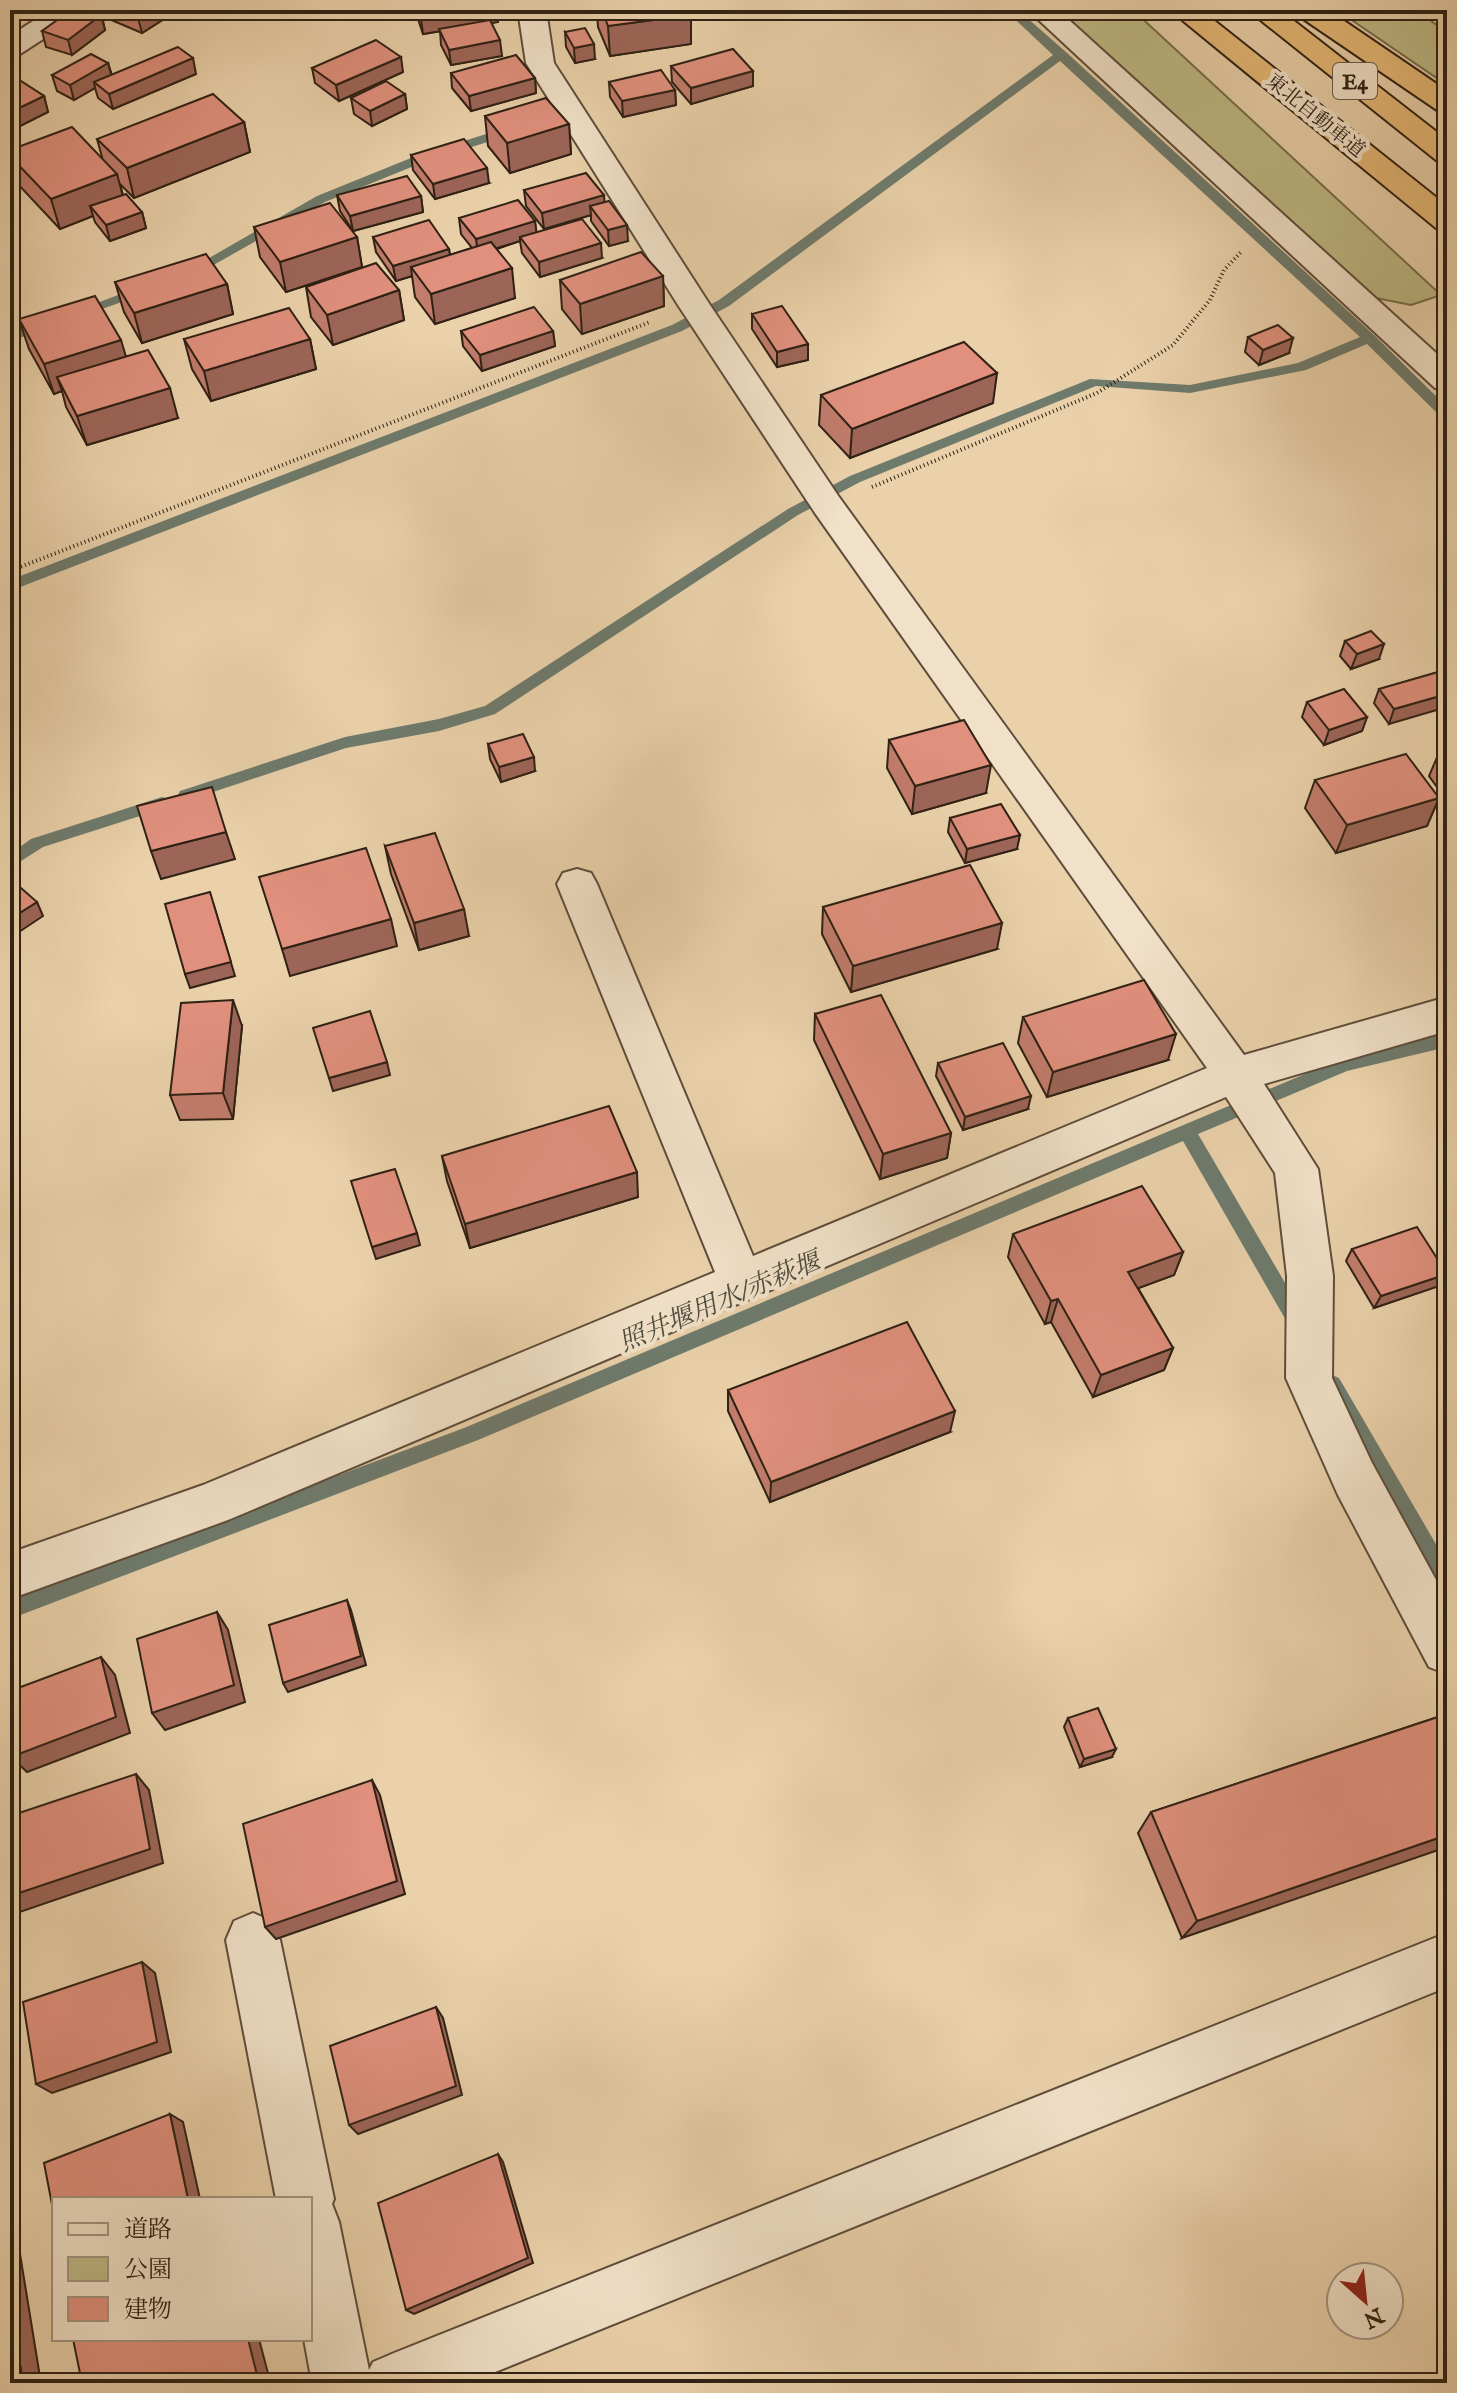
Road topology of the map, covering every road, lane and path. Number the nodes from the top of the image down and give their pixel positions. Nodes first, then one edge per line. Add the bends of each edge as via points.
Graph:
1 (69, 10) edge
2 (532, 10) edge
3 (1042, 10) edge
4 (1184, 10) edge
5 (1262, 10) edge
6 (1309, 10) edge
7 (10, 48) edge
8 (1447, 104) edge
9 (1347, 139) junction
10 (1447, 154) edge
11 (1447, 221) edge
12 (1276, 223) junction
13 (1447, 233) edge
14 (694, 305) junction
15 (1447, 381) edge
16 (827, 505) junction
17 (10, 571) edge
18 (577, 884) dead end
19 (1447, 1014) edge
20 (1235, 1075) junction
21 (742, 1283) junction
22 (10, 1576) edge
23 (1447, 1650) edge
24 (253, 1940) dead end
25 (1447, 1960) edge
26 (305, 2197) edge
27 (312, 2232) edge
28 (342, 2383) edge
29 (394, 2383) edge

1 - 7 street
2 - 14 street via 540,63
3 - 12 street
4 - 9 highway, 東北自動車道 / E4
5 - 10 highway, E4
6 - 8 highway
9 - 11 highway, 東北自動車道 / E4
9 - 13 highway
12 - 15 street via 1423,341
12 - 16 path via 1224,270 1210,300 1173,345 1097,393
14 - 16 street
14 - 17 path
16 - 20 street
18 - 21 street
19 - 20 street
20 - 21 street
20 - 23 street via 1296,1169 1310,1276 1309,1378 1355,1479
21 - 22 street via 211,1504
24 - 26 street
25 - 29 street
27 - 28 street

